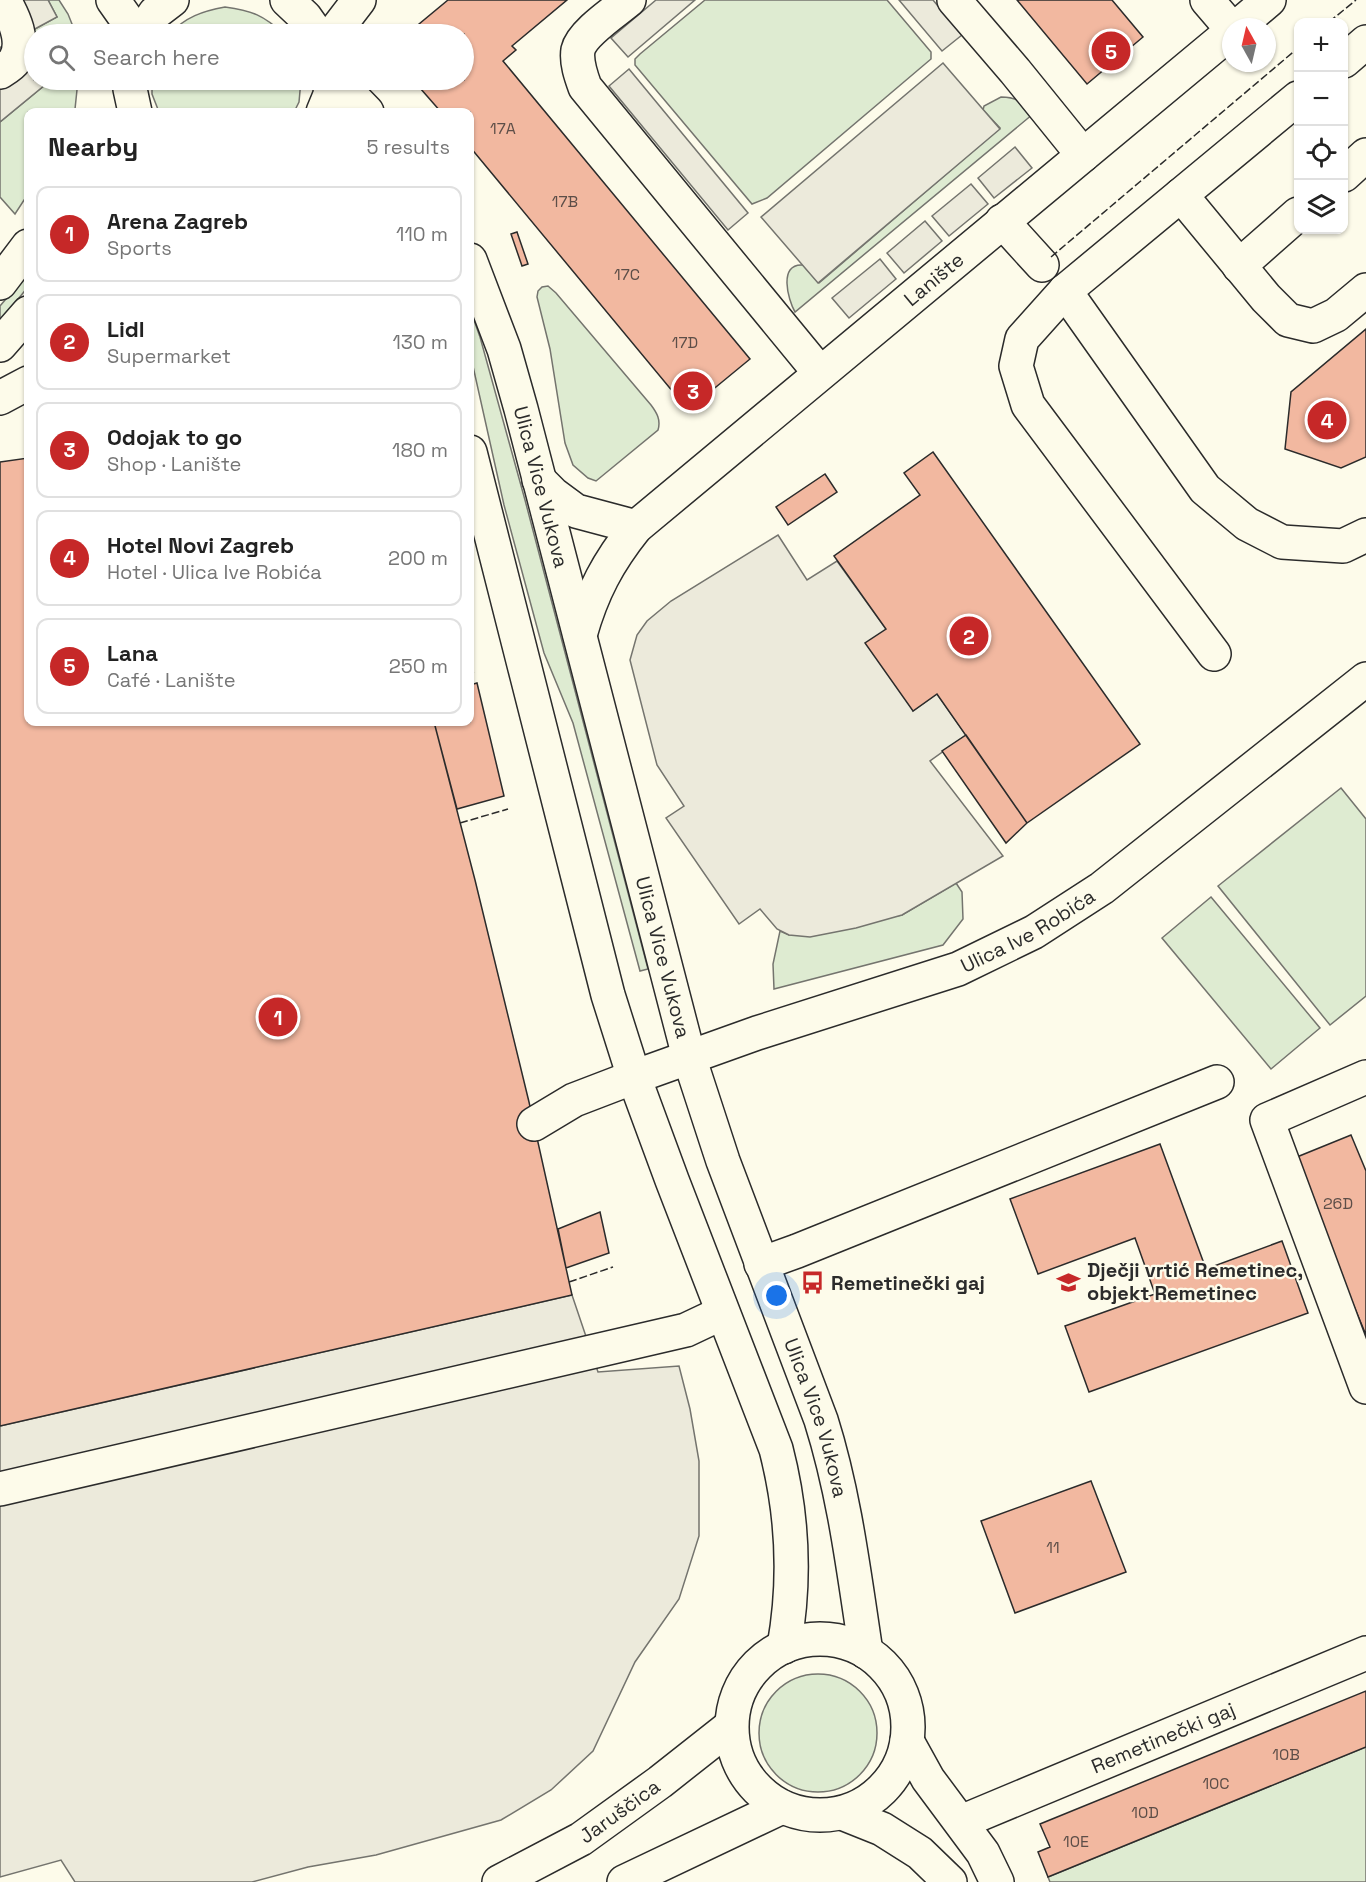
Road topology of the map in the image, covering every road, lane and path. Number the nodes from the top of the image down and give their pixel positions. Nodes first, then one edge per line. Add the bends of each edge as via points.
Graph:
1 (4, 0) edge
2 (113, 0) edge
3 (172, 0) edge
4 (287, 0) edge
5 (359, 0) edge
6 (629, 0) edge
7 (954, 0) edge
8 (1207, 0) edge
9 (1269, 0) edge
10 (1248, 18) edge
11 (1222, 19) edge
12 (131, 24) edge
13 (147, 24) edge
14 (310, 24) edge
15 (341, 24) edge
16 (1222, 38) edge
17 (1366, 42) edge
18 (1348, 58) edge
19 (0, 72) edge
20 (129, 90) edge
21 (330, 90) edge
22 (346, 90) edge
23 (1294, 102) edge
24 (134, 108) edge
25 (325, 108) edge
26 (363, 108) edge
27 (1083, 155) junction
28 (1366, 155) edge
29 (1348, 171) edge
30 (1181, 195) junction
31 (1294, 218) edge
32 (1002, 221) junction
33 (24, 251) edge
34 (1042, 265) dead end
35 (1239, 266) junction
36 (474, 270) edge
37 (0, 283) edge
38 (1366, 290) edge
39 (1065, 291) junction
40 (24, 318) edge
41 (0, 345) edge
42 (820, 373) junction
43 (474, 468) edge
44 (539, 480) junction
45 (636, 527) junction
46 (1366, 535) edge
47 (580, 635) junction
48 (1214, 654) dead end
49 (1366, 679) edge
50 (689, 1056) junction
51 (634, 1077) junction
52 (1366, 1077) edge
53 (1217, 1082) dead end
54 (531, 1113) dead end
55 (761, 1264) junction
56 (722, 1313) junction
57 (1366, 1387) edge
58 (0, 1488) edge
59 (784, 1647) junction
60 (867, 1652) junction
61 (1366, 1653) edge
62 (731, 1726) junction
63 (907, 1741) junction
64 (782, 1807) junction
65 (842, 1813) junction
66 (961, 1822) junction
67 (499, 1882) edge
68 (624, 1882) edge
69 (950, 1882) edge
70 (997, 1882) edge

1 - 19 street via 18,34 19,48 15,61
2 - 12 street
3 - 13 street
4 - 14 street
5 - 15 street
6 - 42 street via 584,38 578,50 585,87
7 - 27 street
8 - 11 street, Lanište
9 - 10 street
16 - 27 street, Lanište
17 - 18 street
20 - 24 street
21 - 25 street
22 - 26 street
23 - 30 street
27 - 32 street, Lanište
28 - 29 street
30 - 35 street
30 - 39 street
31 - 35 street
32 - 34 street
32 - 42 street, Lanište
33 - 37 street
35 - 38 street via 1288,320 1313,326 1336,315
36 - 44 street, Ulica Vice Vukova via 504,349
39 - 46 street via 1205,489 1247,524 1282,542 1343,546
39 - 48 street via 1022,339 1016,366 1028,405
40 - 41 street
42 - 45 street, Lanište
43 - 51 street via 608,995
44 - 45 street via 576,511
44 - 47 street, Ulica Vice Vukova
45 - 47 street, Lanište via 599,579
47 - 50 street, Ulica Vice Vukova
49 - 50 street, Ulica Ive Robića via 1102,888 1034,932 958,969
50 - 51 street, Ulica Ive Robića
50 - 55 street, Ulica Vice Vukova
51 - 54 street, Ulica Ive Robića
51 - 56 street
52 - 57 street via 1267,1120
53 - 55 street
55 - 60 street, Ulica Vice Vukova via 831,1451
56 - 58 street via 686,1329
56 - 59 street via 771,1432 786,1495 792,1583
59 - 60 street via 811,1639 840,1641
59 - 62 street via 762,1660 746,1679 735,1701
60 - 63 street via 886,1669 900,1690 908,1715
61 - 66 street, Remetinečki gaj
62 - 64 street via 735,1751 745,1774 761,1793
62 - 67 street, Jaruščica via 581,1839
63 - 65 street via 899,1766 885,1787 865,1803
63 - 66 street via 928,1779
64 - 65 street via 811,1815
64 - 68 street
65 - 69 street via 882,1829 920,1853
66 - 70 street via 983,1852

